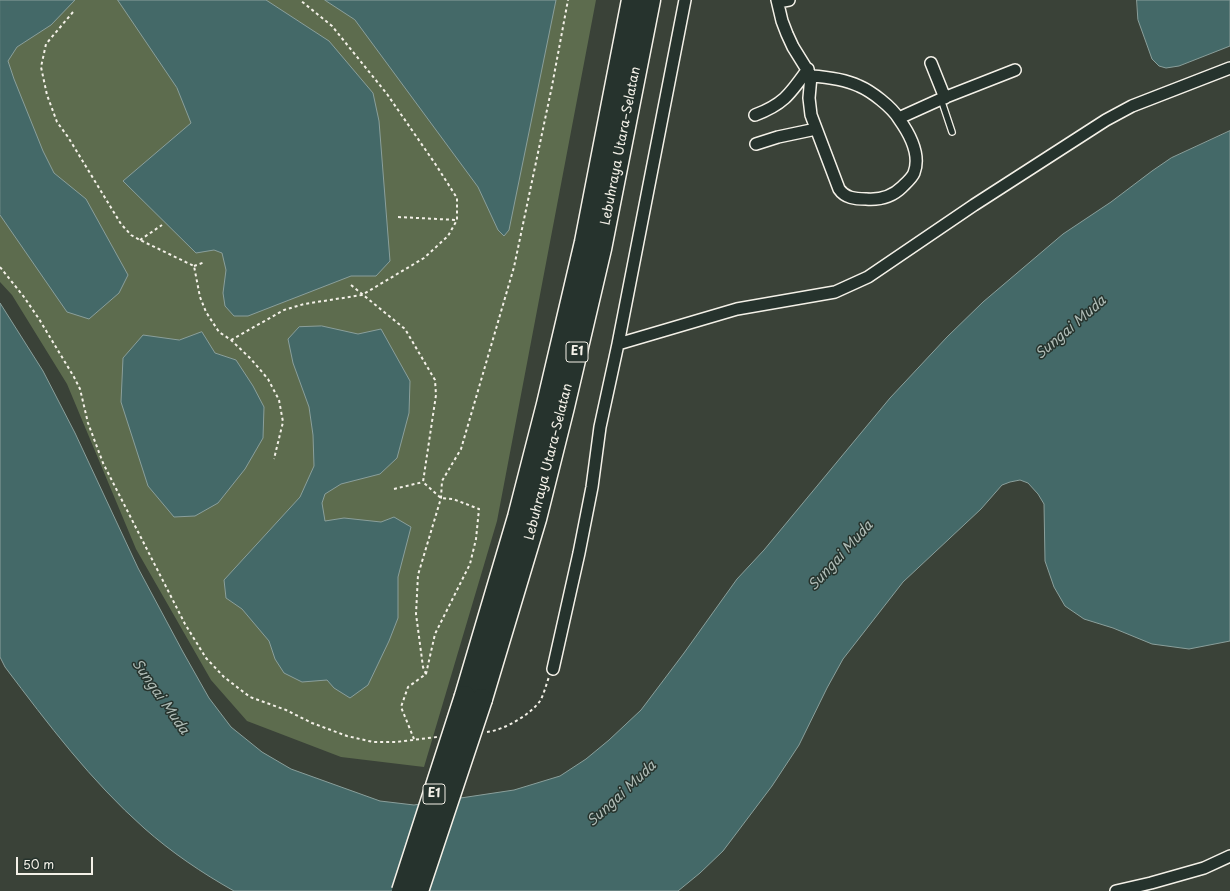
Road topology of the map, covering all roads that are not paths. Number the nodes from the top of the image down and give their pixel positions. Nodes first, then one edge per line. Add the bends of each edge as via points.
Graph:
1 (632, 0) edge
2 (650, 0) edge
3 (684, 0) edge
4 (789, 0) edge
5 (778, 1) edge
6 (932, 63) dead end
7 (1230, 68) edge
8 (1015, 70) dead end
9 (810, 73) junction
10 (943, 99) junction
11 (755, 115) dead end
12 (899, 118) junction
13 (816, 129) junction
14 (952, 132) dead end
15 (756, 144) dead end
16 (618, 344) junction
17 (553, 669) road end
18 (474, 697) junction
19 (1229, 857) edge
20 (402, 891) edge
21 (418, 891) edge
22 (1116, 891) edge

1 - 18 highway, Lebuhraya Utara–Selatan / E1 via 585,242
2 - 18 highway, Lebuhraya Utara–Selatan / E1 via 601,249 536,519
3 - 16 street
4 - 5 street
5 - 9 street via 787,34
6 - 10 street
7 - 16 street via 1132,106 1106,120 868,277 846,288 737,310
8 - 10 street
9 - 11 street via 785,99
9 - 12 street via 859,86 889,107
9 - 13 street via 811,115
10 - 12 street
10 - 14 lane
12 - 13 street via 916,152 914,174 898,191 875,200 852,198 841,193
13 - 15 street
16 - 17 street via 600,427 592,487
18 - 20 highway, Lebuhraya Utara–Selatan / E1, bridge
18 - 21 highway, Lebuhraya Utara–Selatan / E1, bridge
19 - 22 street via 1204,868

